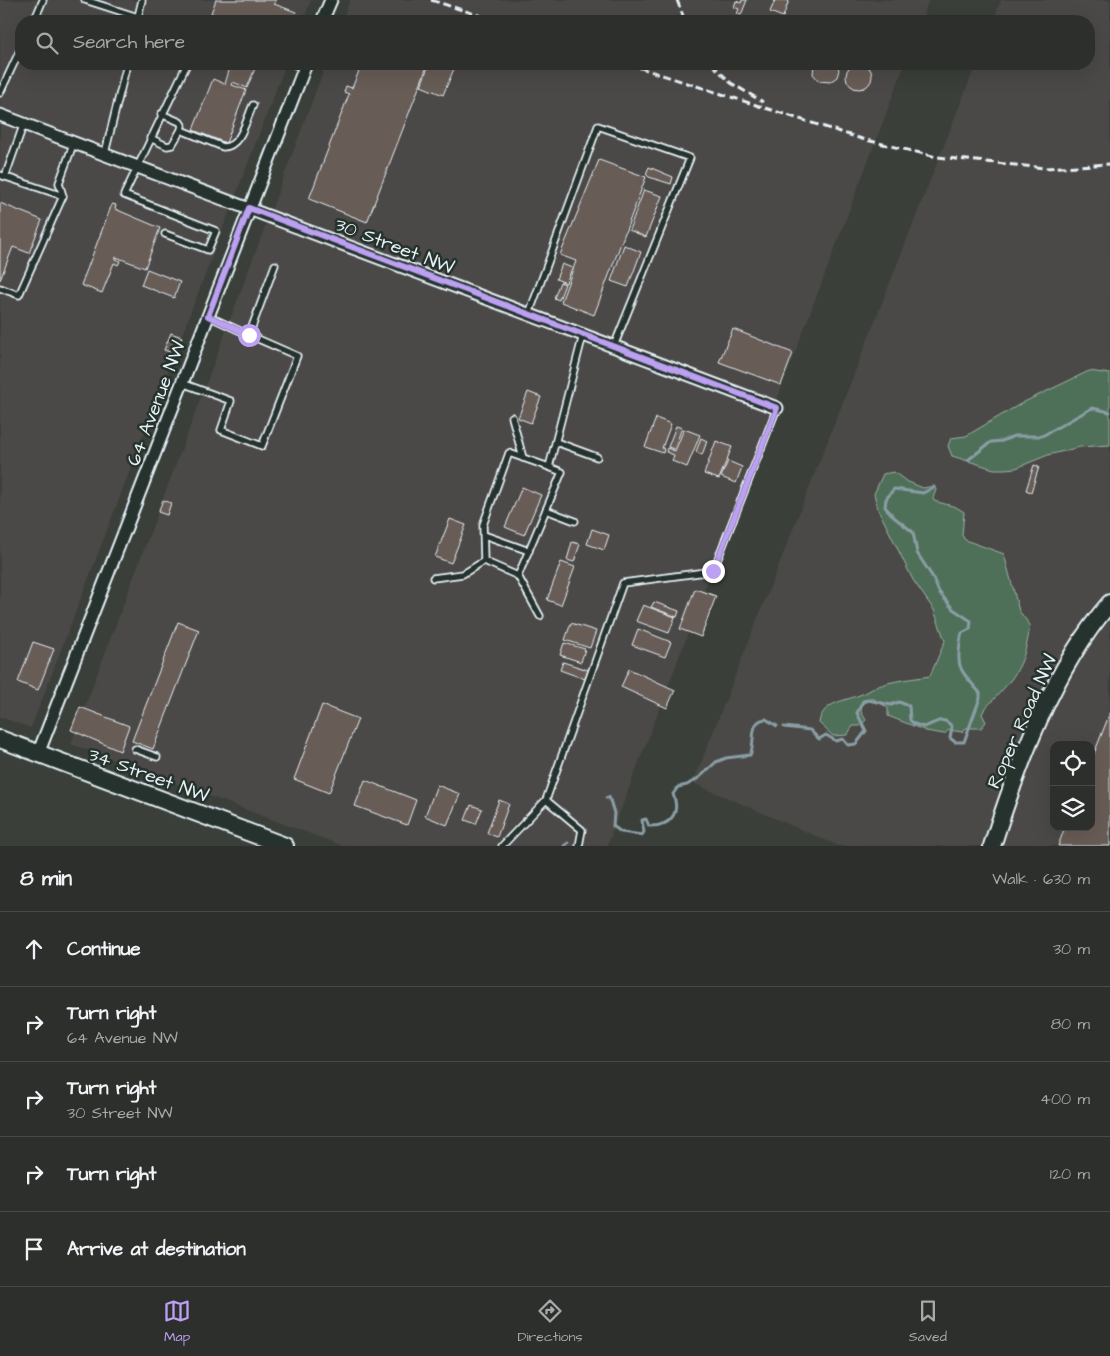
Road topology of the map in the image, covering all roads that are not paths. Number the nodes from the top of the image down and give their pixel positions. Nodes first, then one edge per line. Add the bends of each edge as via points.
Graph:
1 (43, 0) edge
2 (85, 0) edge
3 (142, 0) edge
4 (330, 0) edge
5 (37, 15) edge
6 (127, 15) edge
7 (139, 15) edge
8 (324, 15) edge
9 (15, 61) edge
10 (126, 70) edge
11 (184, 70) edge
12 (303, 70) edge
13 (0, 93) edge
14 (253, 105) dead end
15 (161, 114) junction
16 (0, 115) edge
17 (24, 123) junction
18 (181, 130) junction
19 (150, 138) junction
20 (74, 142) junction
21 (105, 153) junction
22 (136, 166) junction
23 (2, 176) edge
24 (63, 196) junction
25 (249, 208) junction
26 (165, 234) dead end
27 (275, 265) dead end
28 (0, 288) edge
29 (529, 314) junction
30 (208, 316) junction
31 (249, 335) junction
32 (583, 335) junction
33 (614, 346) junction
34 (182, 383) junction
35 (777, 408) joint
36 (512, 417) dead end
37 (556, 442) junction
38 (597, 456) dead end
39 (523, 458) junction
40 (549, 467) junction
41 (546, 510) junction
42 (575, 522) dead end
43 (484, 535) junction
44 (529, 551) junction
45 (484, 560) junction
46 (518, 576) junction
47 (433, 578) dead end
48 (1110, 603) edge
49 (540, 616) dead end
50 (0, 740) edge
51 (135, 749) dead end
52 (38, 754) junction
53 (157, 757) dead end
54 (546, 800) junction
55 (1004, 807) junction
56 (285, 846) edge
57 (502, 846) edge
58 (579, 846) edge
59 (982, 846) edge
60 (992, 846) edge

1 - 5 lane
2 - 6 lane
3 - 7 lane
4 - 8 street
9 - 13 lane
10 - 21 lane
11 - 15 lane
12 - 25 street, 64 Avenue NW
14 - 18 lane via 236,143 230,147
15 - 18 lane via 180,122
15 - 19 lane
16 - 17 street, 30 Street NW
17 - 20 street, 30 Street NW
17 - 23 lane
18 - 19 lane via 172,145
19 - 22 lane
20 - 21 street, 30 Street NW
20 - 24 lane via 59,183
21 - 22 street, 30 Street NW
22 - 25 street, 30 Street NW
22 - 26 lane via 124,195 216,231 208,250
23 - 24 lane
24 - 28 lane via 19,295
25 - 29 street, 30 Street NW
25 - 30 street, 64 Avenue NW
27 - 31 lane
29 - 32 street, 30 Street NW
29 - 33 lane via 598,126 690,158
30 - 31 lane
30 - 34 street, 64 Avenue NW
31 - 34 lane via 297,356 262,446 221,430 231,402
32 - 33 street, 30 Street NW
32 - 37 lane
33 - 35 street, 30 Street NW
34 - 52 street, 64 Avenue NW
35 - 54 lane via 713,571 623,583
36 - 39 lane
37 - 38 lane
37 - 40 lane
39 - 40 lane
39 - 43 lane via 509,454 483,525
40 - 41 lane via 562,472
41 - 42 lane
41 - 44 lane
43 - 44 lane
43 - 45 lane
44 - 46 lane
45 - 46 lane
45 - 47 lane via 462,574
46 - 49 lane
48 - 55 street, Roper Road NW via 1093,622 1062,671
50 - 52 street, 34 Street NW
51 - 53 lane
52 - 56 street, 34 Street NW
54 - 57 lane
54 - 58 lane via 582,830
55 - 59 street, Roper Road NW
55 - 60 street, Roper Road NW

